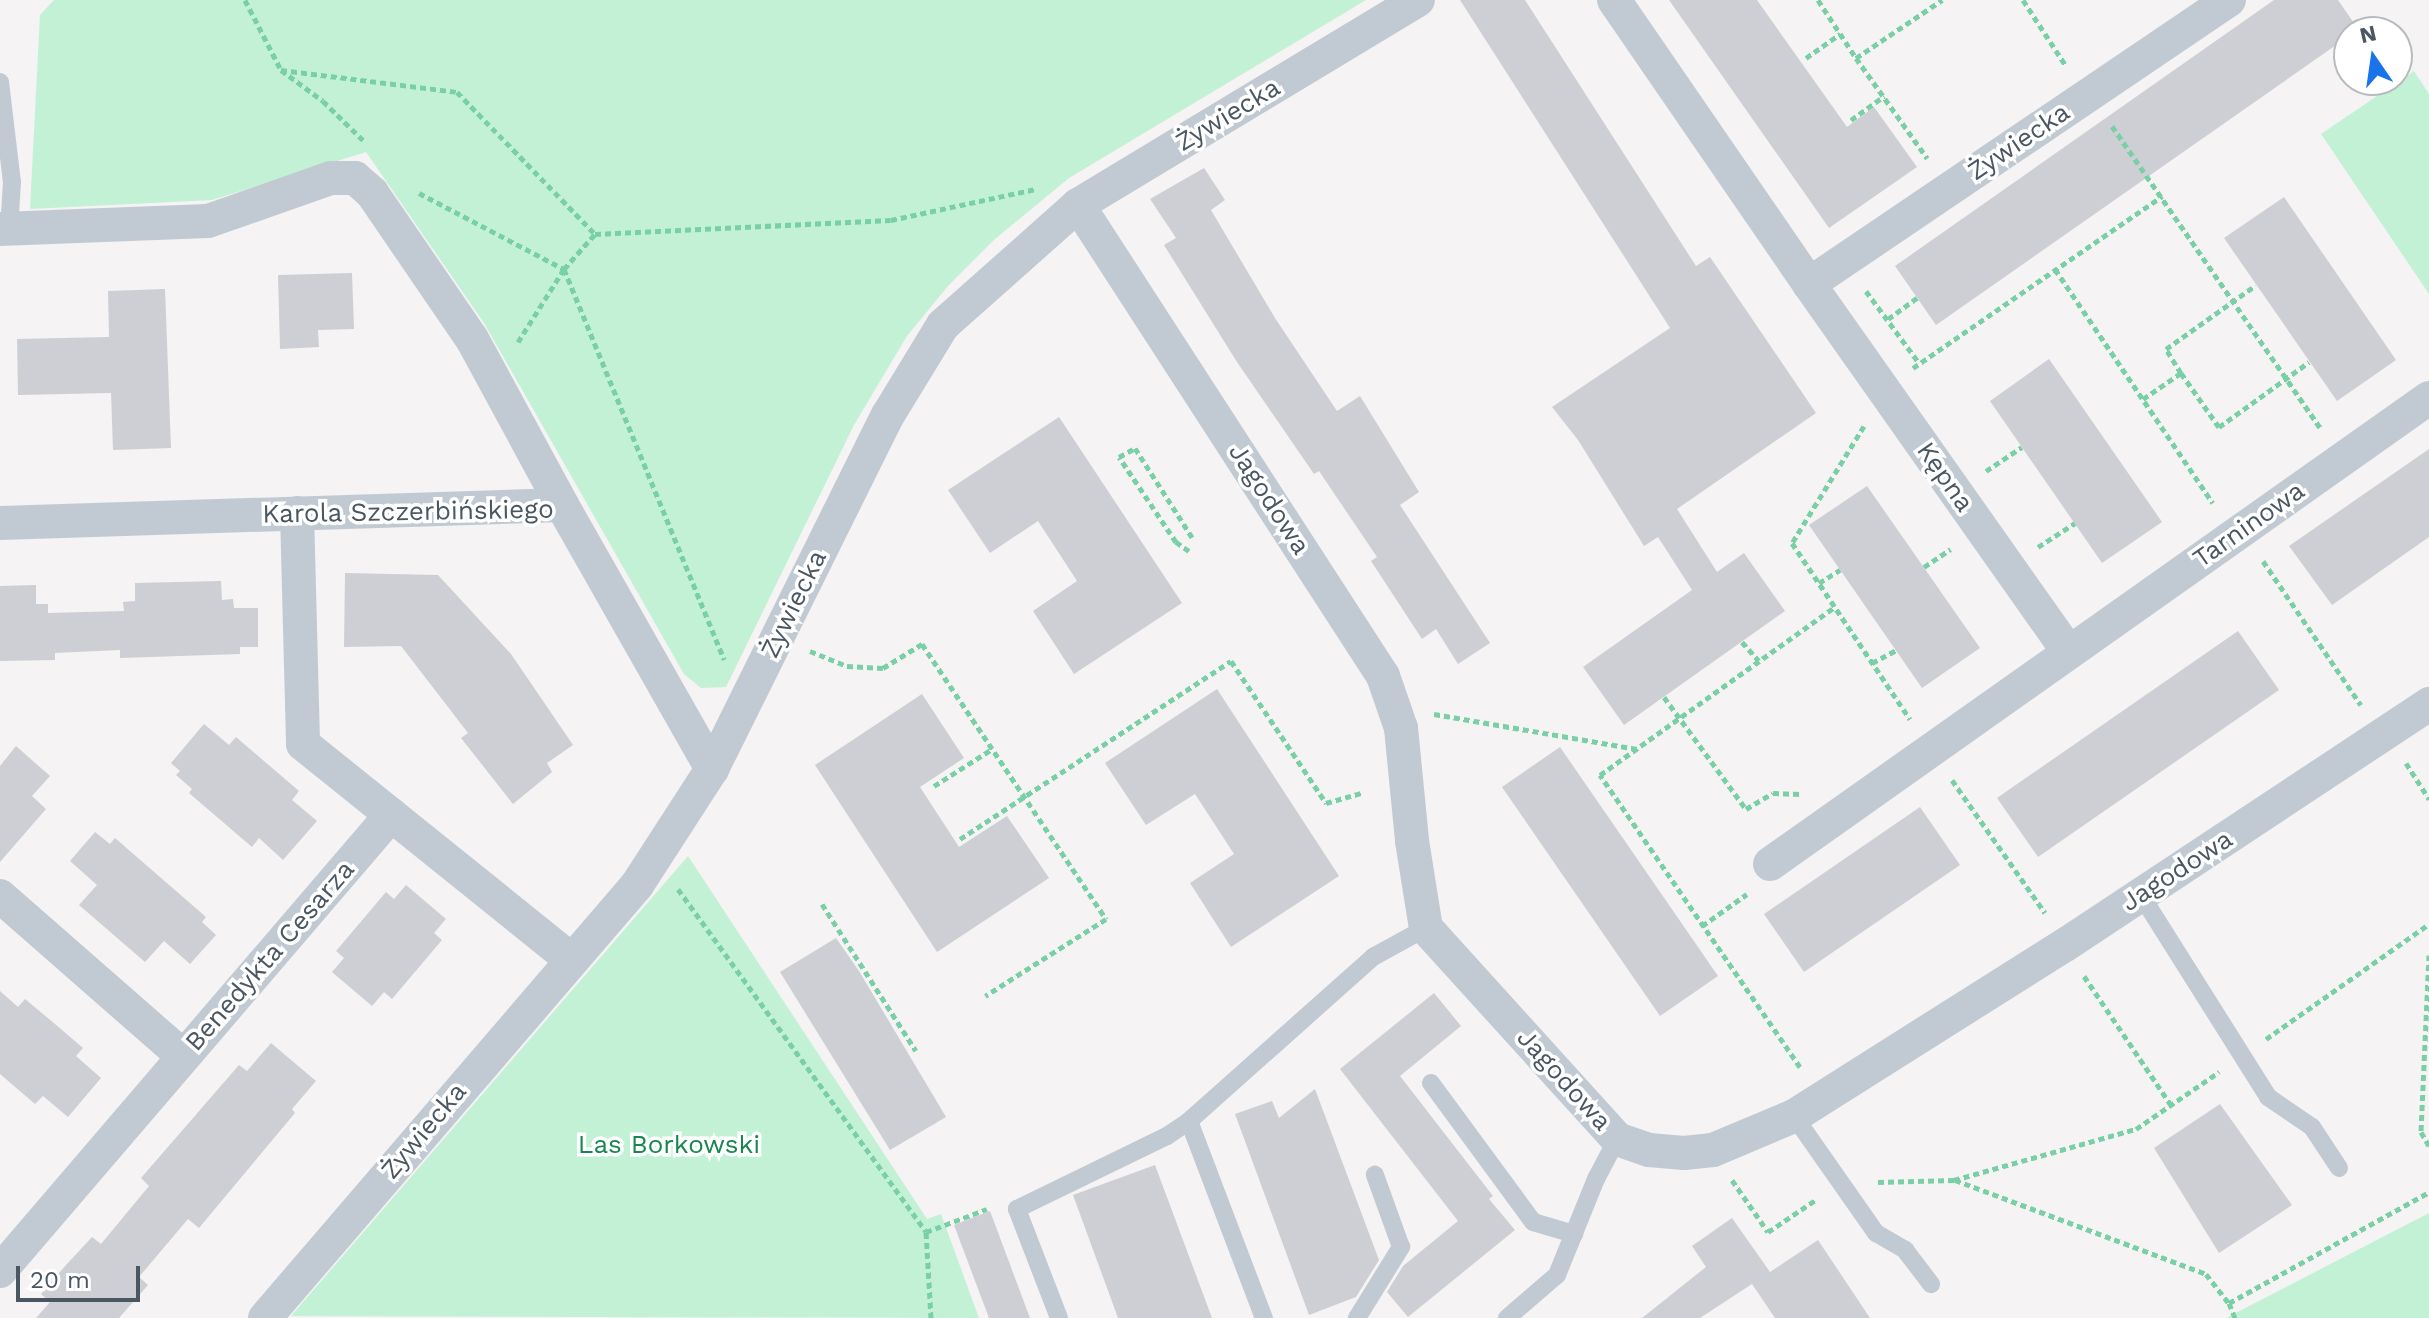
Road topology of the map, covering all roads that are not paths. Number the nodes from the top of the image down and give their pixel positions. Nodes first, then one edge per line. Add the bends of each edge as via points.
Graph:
1 (1418, 0) edge
2 (1614, 0) edge
3 (2229, 0) edge
4 (0, 82) edge
5 (1078, 205) junction
6 (5, 230) edge
7 (1809, 284) junction
8 (2429, 398) edge
9 (562, 505) junction
10 (297, 513) junction
11 (0, 523) edge
12 (2068, 651) junction
13 (2429, 704) edge
14 (712, 769) junction
15 (391, 815) junction
16 (1770, 864) dead end
17 (2141, 895) junction
18 (0, 896) edge
19 (1426, 928) junction
20 (570, 959) junction
21 (183, 1056) junction
22 (1431, 1083) dead end
23 (1794, 1116) junction
24 (1189, 1121) junction
25 (1617, 1139) junction
26 (2339, 1168) dead end
27 (1375, 1175) dead end
28 (1574, 1234) junction
29 (0, 1271) edge
30 (1931, 1284) dead end
31 (265, 1318) edge
32 (1059, 1318) edge
33 (1264, 1318) edge
34 (1357, 1318) edge
35 (1507, 1318) edge

1 - 5 street, Żywiecka
2 - 7 street, Kępna
3 - 7 street, Żywiecka
4 - 6 lane via 12,182
5 - 14 street, Żywiecka via 943,325 888,415
5 - 19 street, Jagodowa via 1383,676 1401,728
6 - 9 street via 208,221 331,178 355,178 372,193 472,339
7 - 12 street, Kępna
8 - 12 street, Tarninowa
9 - 10 street, Karola Szczerbińskiego
9 - 14 street, Karola Szczerbińskiego
10 - 11 street, Karola Szczerbińskiego
10 - 15 street via 303,744
12 - 16 street
13 - 17 street, Jagodowa
14 - 20 street, Żywiecka via 637,885
15 - 20 street
15 - 21 street, Benedykta Cesarza
17 - 23 street, Jagodowa via 2056,931
17 - 26 lane via 2268,1097 2312,1127
18 - 21 street
19 - 24 lane via 1373,957
19 - 25 street, Jagodowa
20 - 31 street, Żywiecka
21 - 29 street, Benedykta Cesarza
22 - 28 lane via 1533,1222
23 - 25 street, Jagodowa via 1713,1150 1649,1150
23 - 30 lane via 1876,1233 1905,1250
24 - 32 lane via 1017,1209
24 - 33 lane
25 - 28 lane
27 - 34 lane via 1401,1247
28 - 35 lane via 1557,1275

